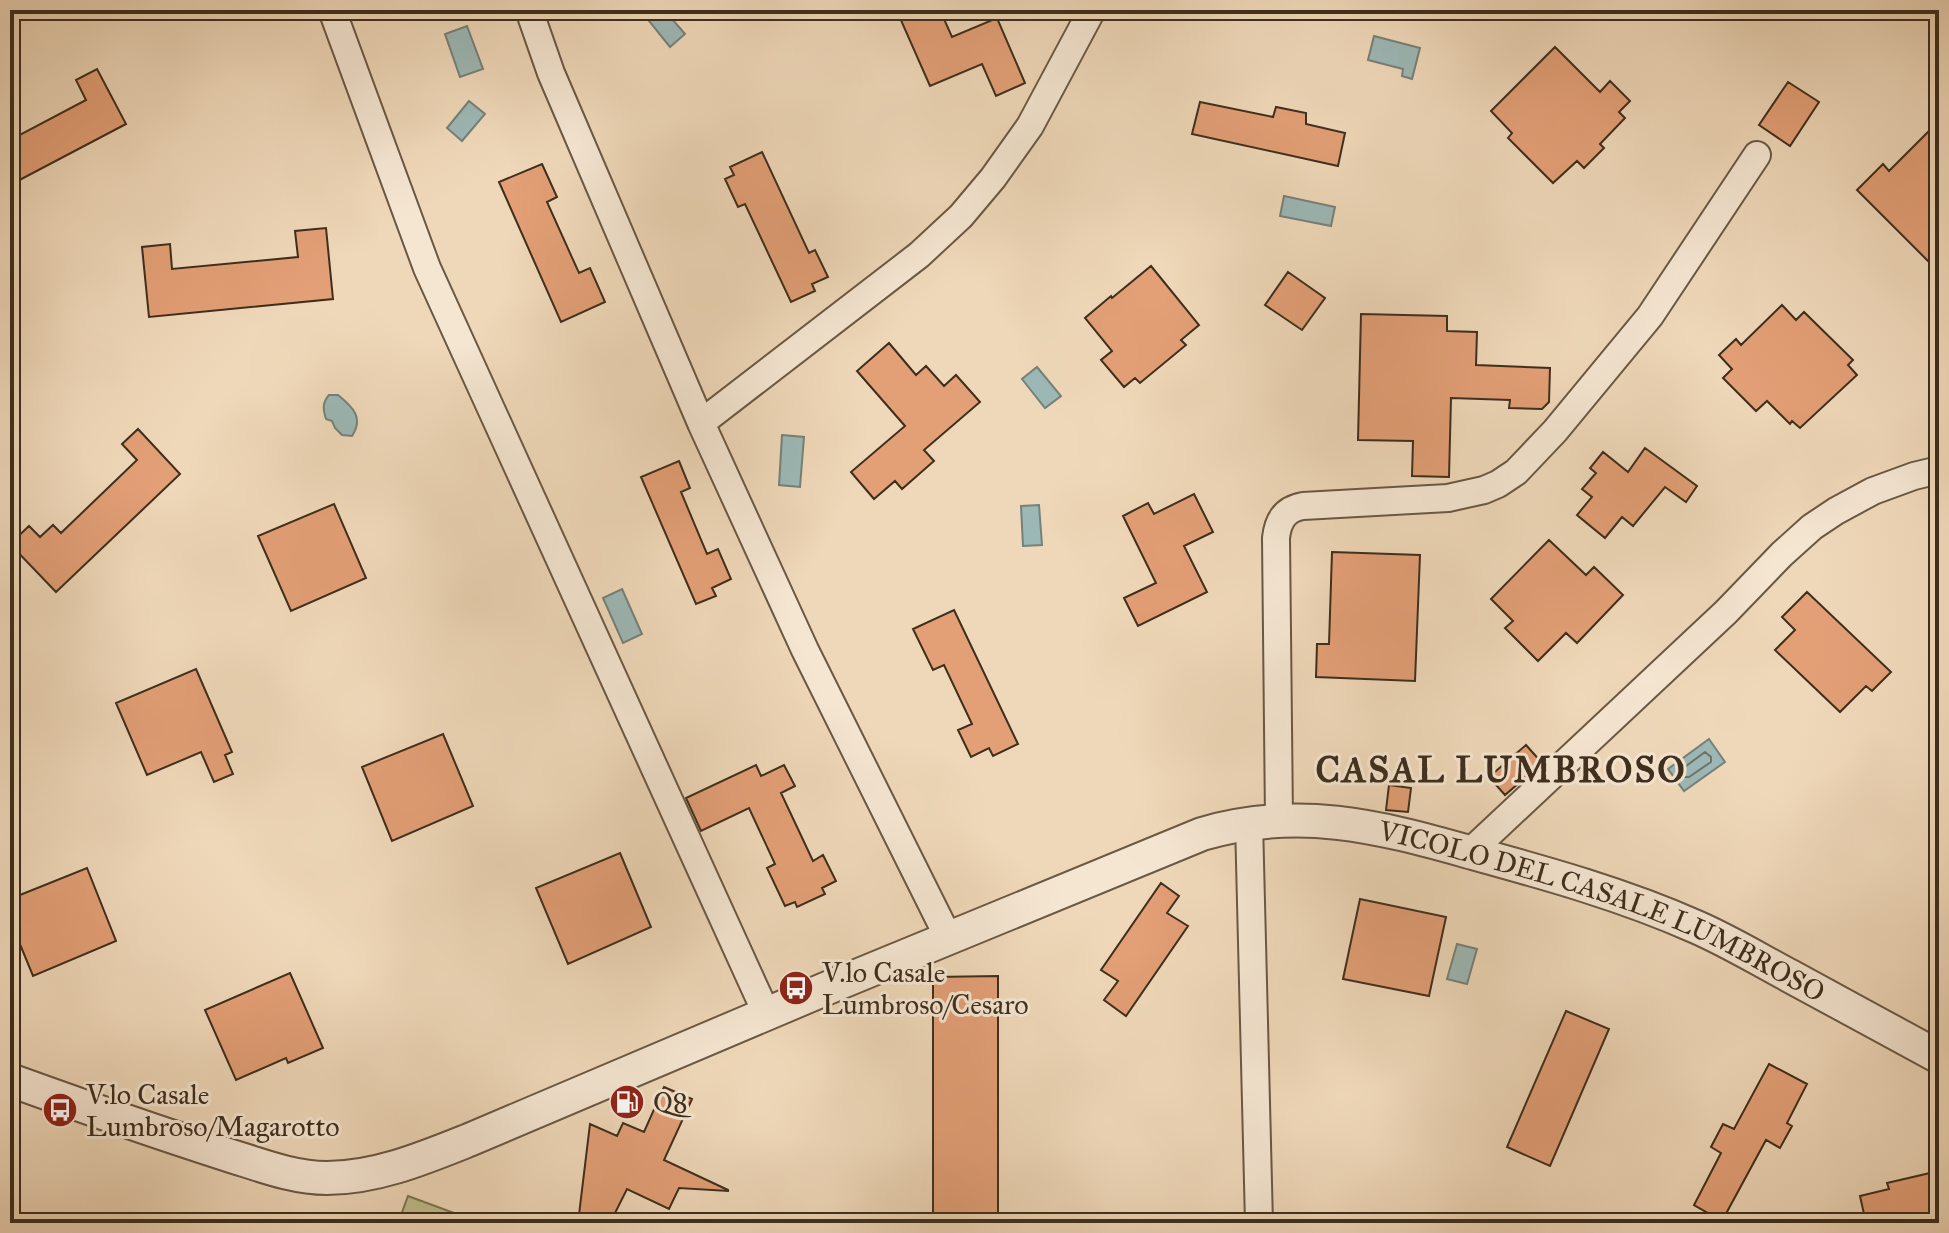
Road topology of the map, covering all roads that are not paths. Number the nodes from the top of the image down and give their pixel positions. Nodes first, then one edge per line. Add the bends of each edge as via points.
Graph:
1 (332, 10) edge
2 (529, 10) edge
3 (1092, 10) edge
4 (1757, 155) dead end
5 (701, 423) junction
6 (1939, 470) edge
7 (1264, 821) junction
8 (1470, 852) junction
9 (949, 939) junction
10 (767, 1015) junction
11 (1939, 1057) edge
12 (10, 1080) edge
13 (1259, 1223) edge

1 - 10 street via 427,268
2 - 5 street
3 - 5 street via 1030,126 961,216 919,255
4 - 7 street via 1650,316 1516,472 1470,494 1303,506 1281,519
5 - 9 street via 805,650
6 - 8 street via 1873,491 1812,527
7 - 8 street, VICOLO DEL CASALE LUMBROSO via 1350,824
7 - 9 street, VICOLO DEL CASALE LUMBROSO via 1202,834
7 - 13 street
8 - 11 street, VICOLO DEL CASALE LUMBROSO via 1603,891 1693,925
9 - 10 street, VICOLO DEL CASALE LUMBROSO
10 - 12 street, VICOLO DEL CASALE LUMBROSO via 443,1151 339,1177 275,1169

